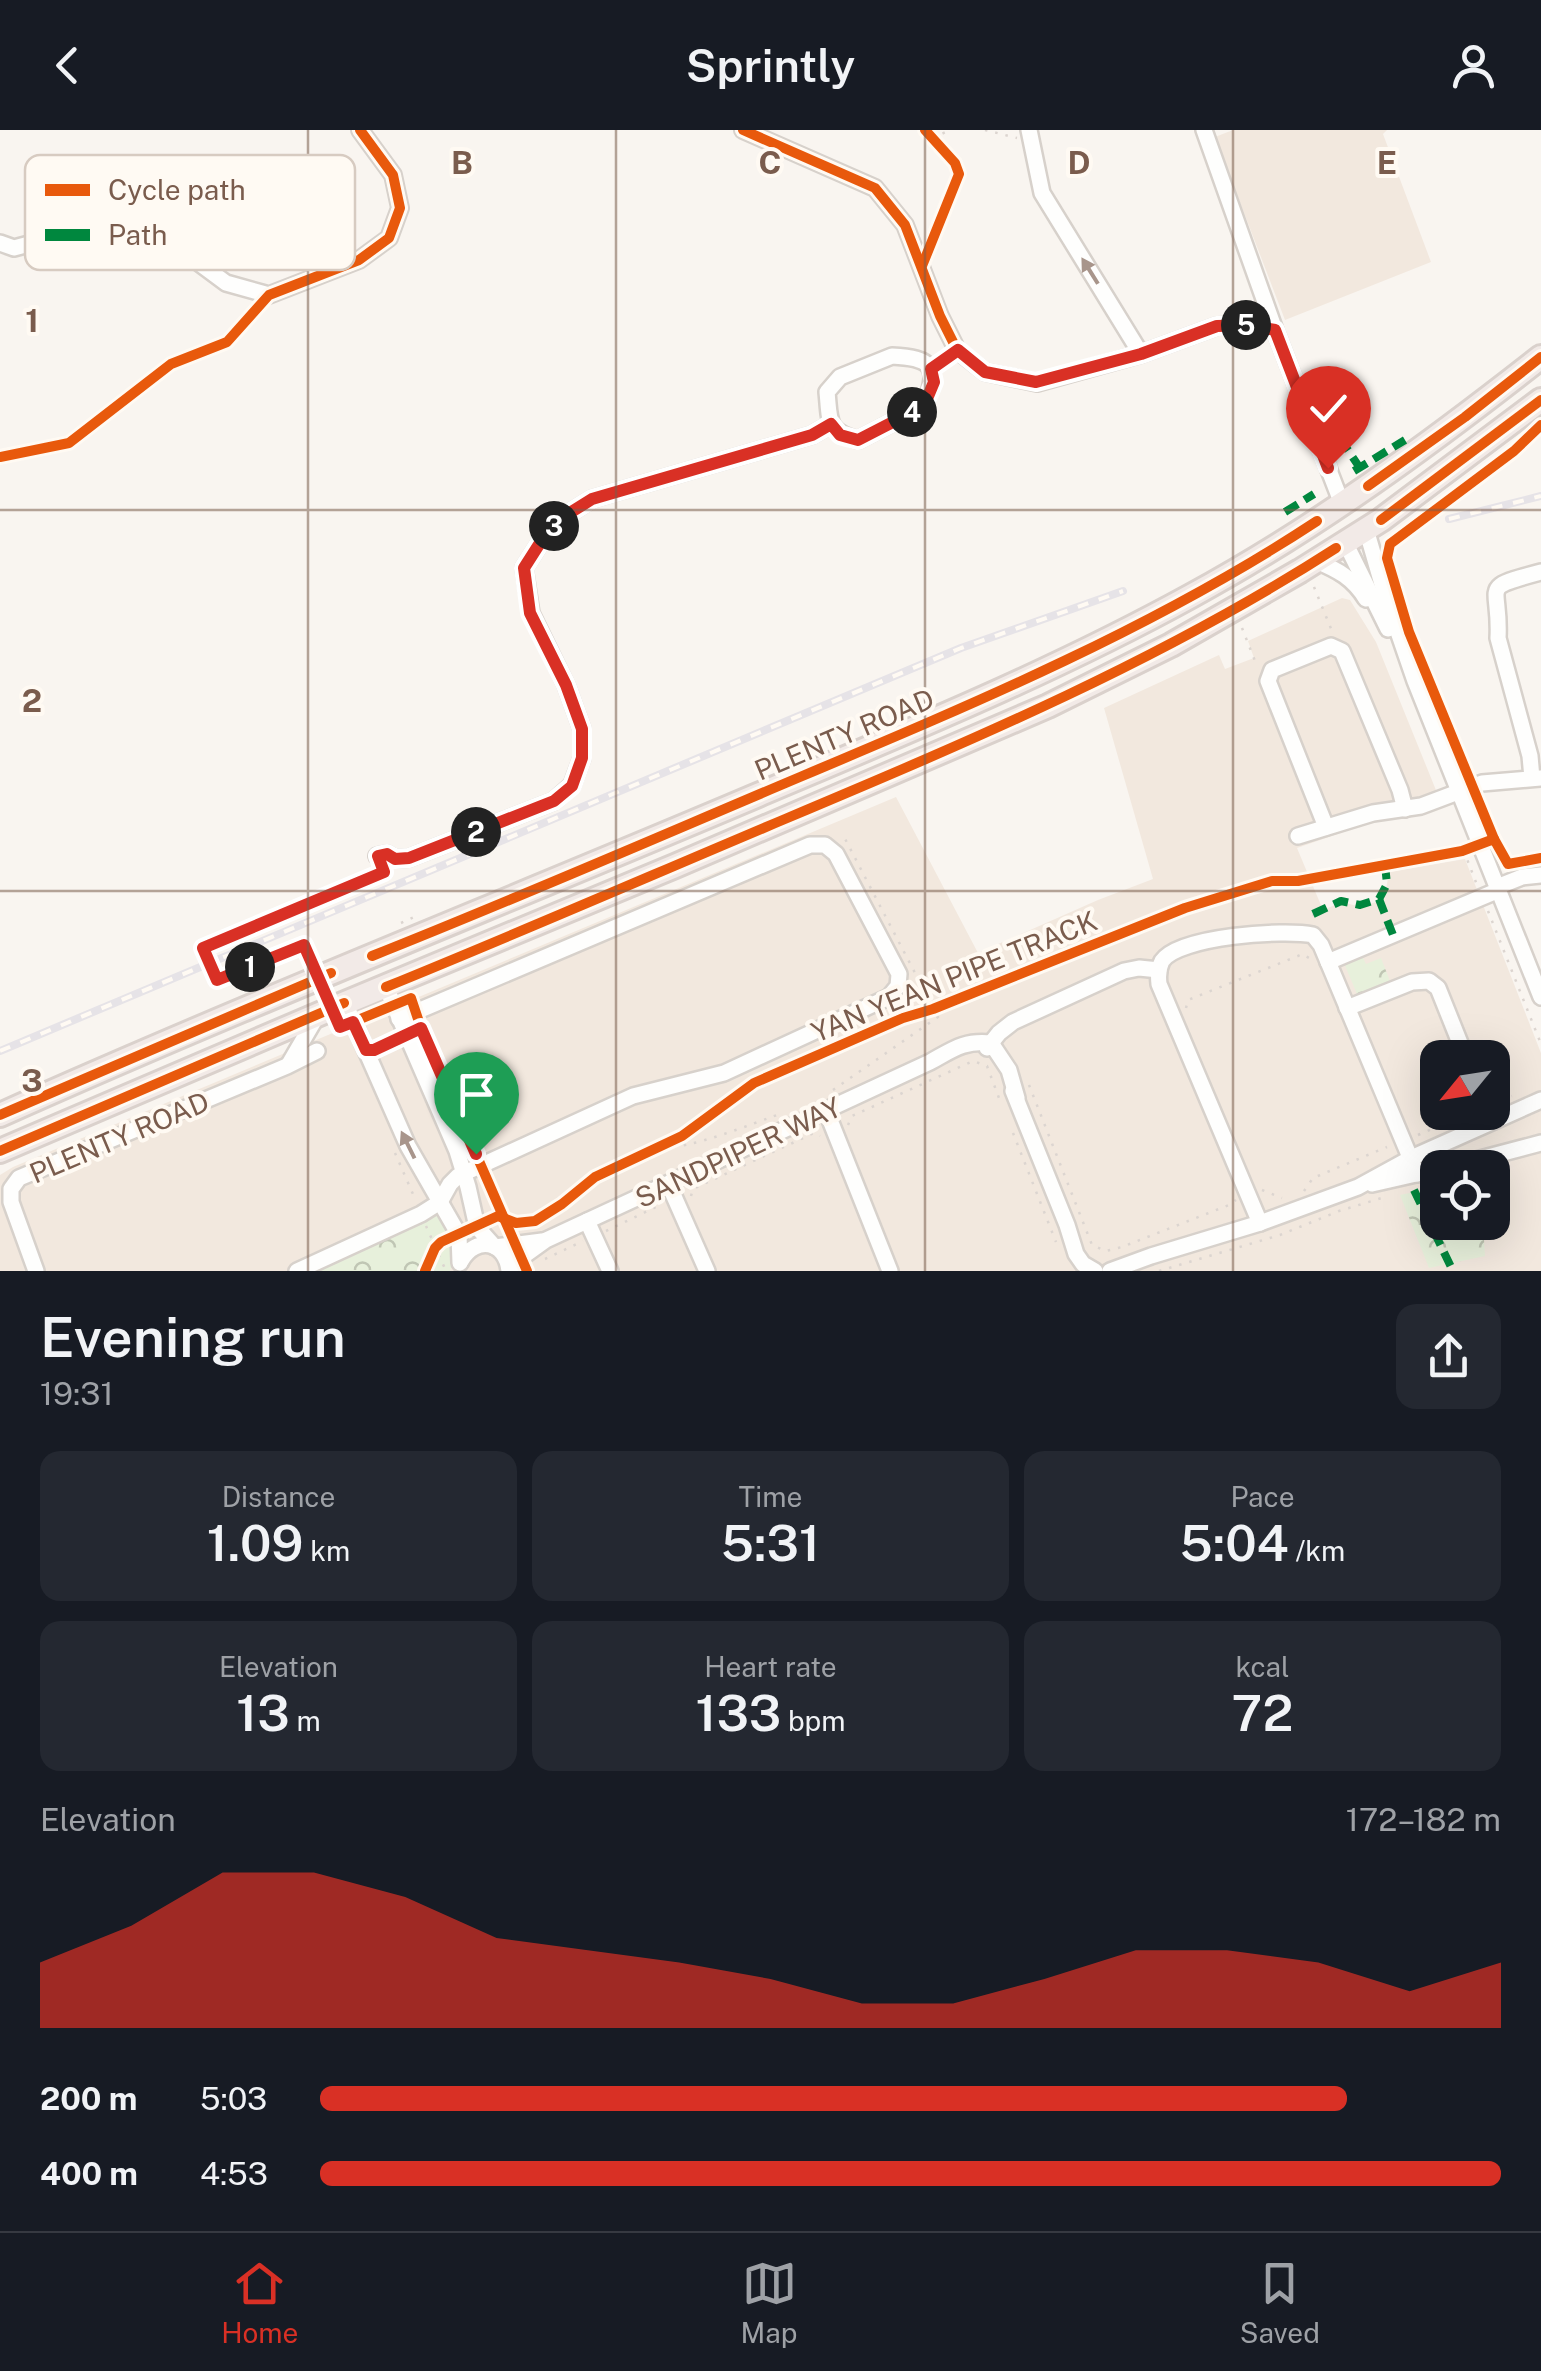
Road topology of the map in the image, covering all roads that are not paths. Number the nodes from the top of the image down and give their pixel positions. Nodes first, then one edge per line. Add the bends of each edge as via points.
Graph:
1 (360, 130) edge
2 (743, 130) edge
3 (1204, 130) edge
4 (1030, 136) edge
5 (0, 244) edge
6 (25, 245) edge
7 (355, 262) edge
8 (208, 270) edge
9 (333, 270) edge
10 (1275, 330) junction
11 (958, 350) junction
12 (1141, 354) junction
13 (1541, 357) edge
14 (931, 369) junction
15 (1541, 400) edge
16 (831, 424) junction
17 (1342, 504) junction
18 (1366, 529) junction
19 (1345, 542) junction
20 (1316, 561) junction
21 (1541, 572) edge
22 (1411, 674) junction
23 (1537, 778) edge
24 (1460, 791) junction
25 (1405, 808) junction
26 (1326, 827) junction
27 (1298, 836) dead end
28 (378, 856) dead end
29 (1541, 875) edge
30 (1498, 889) junction
31 (372, 956) junction
32 (1328, 962) junction
33 (1158, 970) junction
34 (333, 972) junction
35 (386, 987) junction
36 (1541, 996) edge
37 (344, 1003) junction
38 (1348, 1008) junction
39 (316, 1016) junction
40 (400, 1019) junction
41 (1459, 1040) edge
42 (988, 1047) junction
43 (317, 1051) dead end
44 (288, 1066) junction
45 (1541, 1100) edge
46 (826, 1110) junction
47 (1510, 1110) edge
48 (0, 1115) edge
49 (1469, 1130) edge
50 (1541, 1143) edge
51 (0, 1151) edge
52 (1510, 1152) edge
53 (1414, 1166) junction
54 (1420, 1167) edge
55 (465, 1174) junction
56 (669, 1185) junction
57 (440, 1202) junction
58 (1260, 1223) junction
59 (591, 1228) junction
60 (546, 1240) junction
61 (494, 1246) junction
62 (1154, 1263) edge
63 (459, 1267) edge
64 (517, 1267) edge
65 (1099, 1269) edge
66 (36, 1271) edge
67 (297, 1271) edge
68 (610, 1271) edge
69 (706, 1271) edge
70 (890, 1271) edge

1 - 7 street via 394,174 400,208 390,238
2 - 11 street via 875,188 905,225
3 - 10 street
12 -> 4 street via 1042,193
5 - 6 street
8 - 9 street via 226,284 268,295
10 - 12 street via 1217,326
10 - 17 street
11 - 12 street via 985,372 1036,382
11 - 14 street
13 - 17 highway, PLENTY ROAD
14 - 16 street via 934,382 924,406 858,440
14 - 16 street via 917,358 892,356 840,378 827,392
15 - 18 highway, PLENTY ROAD
16 - 28 street via 592,499 547,532 524,568 530,613 582,729 582,758 572,786 554,801 409,858
17 - 18 highway
17 - 19 highway
17 - 31 highway, PLENTY ROAD via 1191,596 1054,666
18 - 19 highway, PLENTY ROAD
18 - 22 street
19 - 20 highway, PLENTY ROAD
19 - 22 street
20 - 22 street via 1356,584
20 - 35 highway, PLENTY ROAD via 1048,706
21 - 23 street via 1502,582 1494,596 1498,638
22 - 24 street
23 - 24 street
24 - 25 street
24 - 30 street
25 - 26 street
25 - 26 street via 1350,669 1331,646 1272,670 1268,681
26 - 27 street
29 - 30 street
30 - 32 street
30 - 36 street
31 - 34 highway, PLENTY ROAD
31 - 35 highway
32 - 33 street via 1313,935 1292,932 1215,940 1180,950
32 - 38 street
33 - 42 street via 1124,971 1013,1022
33 - 58 street
34 - 37 highway
34 - 48 highway, PLENTY ROAD
35 - 37 highway, PLENTY ROAD
35 - 40 street
37 - 39 highway, PLENTY ROAD
57 -> 37 street
38 - 41 street via 1429,981
38 - 53 street
39 - 44 street
39 - 51 highway, PLENTY ROAD
40 - 55 street
40 - 55 street via 810,845 836,854 899,974 888,997 724,1073 633,1096
42 - 46 street, SANDPIPER WAY via 963,1044
42 - 65 street via 1009,1070 1010,1104 1067,1226
43 - 44 street, PLENTY ROAD
44 - 66 street, PLENTY ROAD via 15,1182 13,1209
45 - 47 street
46 - 56 street, SANDPIPER WAY
46 - 70 street
49 - 53 street
50 - 52 street
53 - 54 street
53 - 58 street
55 - 57 street
55 - 61 street via 477,1227
56 - 59 street, SANDPIPER WAY
56 - 69 street
57 - 63 street via 459,1235
57 - 67 street
58 - 62 street
59 - 60 street, SANDPIPER WAY
59 - 68 street
60 - 61 street, SANDPIPER WAY
60 - 64 street, SANDPIPER WAY
61 - 63 street via 477,1246
61 - 64 street
62 - 65 street

